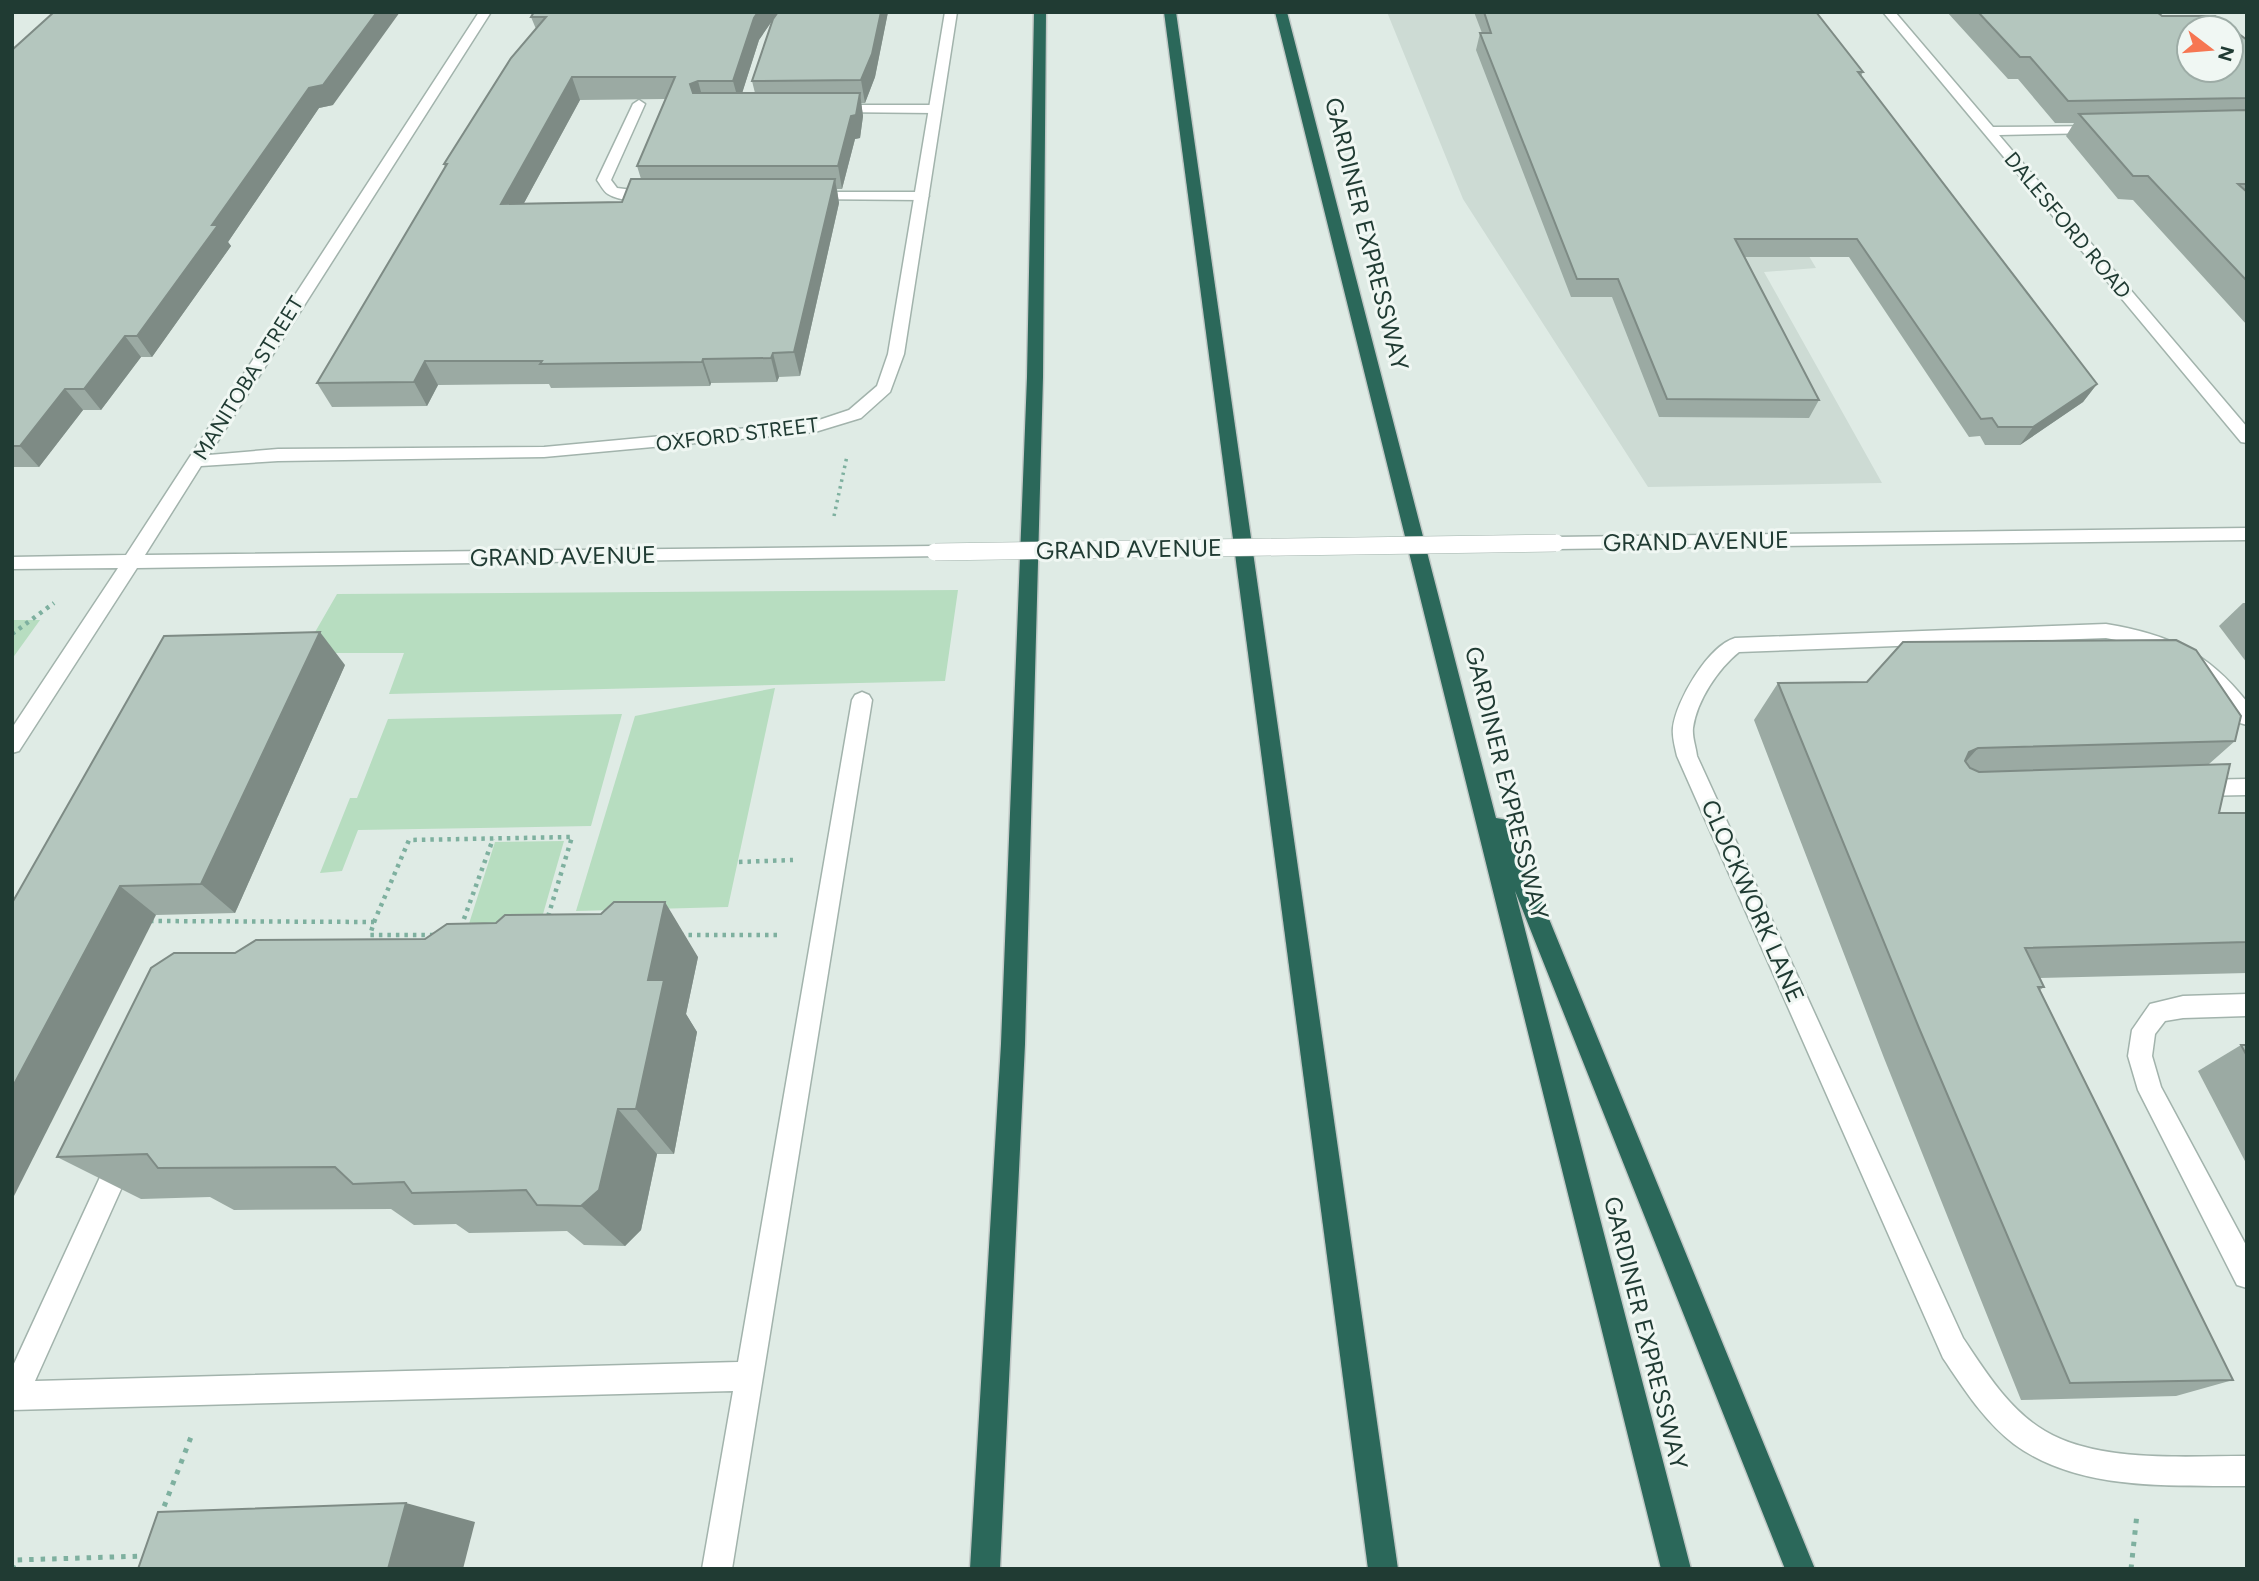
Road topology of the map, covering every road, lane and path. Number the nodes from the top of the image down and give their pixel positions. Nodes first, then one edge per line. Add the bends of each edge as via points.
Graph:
1 (485, 12) edge
2 (951, 12) edge
3 (1040, 12) edge
4 (1170, 12) edge
5 (1281, 12) edge
6 (1889, 12) edge
7 (639, 104) edge
8 (827, 109) edge
9 (935, 109) junction
10 (2111, 128) edge
11 (1989, 131) junction
12 (659, 196) edge
13 (797, 196) edge
14 (922, 196) junction
15 (855, 414) junction
16 (2247, 438) edge
17 (196, 461) junction
18 (833, 522) dead end
19 (2247, 534) edge
20 (134, 561) junction
21 (12, 563) edge
22 (57, 601) dead end
23 (12, 634) edge
24 (862, 700) dead end
25 (2247, 717) edge
26 (12, 745) edge
27 (1471, 752) junction
28 (2247, 787) edge
29 (2178, 789) edge
30 (493, 839) junction
31 (738, 862) dead end
32 (795, 872) dead end
33 (137, 922) edge
34 (374, 922) junction
35 (546, 923) edge
36 (785, 923) dead end
37 (370, 935) junction
38 (445, 935) edge
39 (458, 935) edge
40 (676, 935) dead end
41 (366, 947) edge
42 (2247, 1005) edge
43 (134, 1133) edge
44 (2247, 1275) edge
45 (750, 1376) junction
46 (209, 1391) junction
47 (13, 1396) edge
48 (2141, 1469) junction
49 (2247, 1471) edge
50 (155, 1531) edge
51 (150, 1544) edge
52 (145, 1556) junction
53 (12, 1569) edge
54 (140, 1569) edge
55 (717, 1569) edge
56 (985, 1569) edge
57 (1383, 1569) edge
58 (1676, 1569) edge
59 (1800, 1569) edge
60 (2131, 1569) edge

1 - 17 street, MANITOBA STREET
2 - 9 street, OXFORD STREET
3 - 56 highway via 1035,377 1013,1030
4 - 57 highway
5 - 27 highway, GARDINER EXPRESSWAY
6 - 11 street, DALESFORD ROAD
7 - 12 street via 604,180 612,191
8 - 9 street
9 - 14 street, OXFORD STREET
10 - 11 street
11 - 16 street, DALESFORD ROAD
13 - 14 street
14 - 15 street, OXFORD STREET via 896,354 884,388
15 - 17 street, OXFORD STREET via 815,427 544,452 278,455
15 - 18 path
17 - 20 street, MANITOBA STREET
19 - 20 street, GRAND AVENUE, bridge
20 - 21 street, GRAND AVENUE
20 - 26 street, MANITOBA STREET
22 - 23 path
24 - 45 street
25 - 48 street, CLOCKWORK LANE via 2203,666 2149,640 2106,631 1735,645 1712,666 1682,731 1687,756 1953,1348 1987,1398 2035,1440 2076,1457
27 - 58 highway, GARDINER EXPRESSWAY
27 - 59 highway
28 - 29 street
30 - 34 path via 409,840
30 - 35 path via 572,837
30 - 39 path
31 - 32 path via 797,860
33 - 34 path
34 - 37 path
36 - 40 path via 783,936
37 - 38 path
37 - 41 path
42 - 44 street via 2158,1012 2144,1030 2140,1056 2150,1090
43 - 47 street
45 - 46 street
45 - 55 street
46 - 47 street
46 - 50 path
48 - 49 street, CLOCKWORK LANE
48 - 60 path
51 - 52 path
52 - 53 path via 16,1560
52 - 54 path

